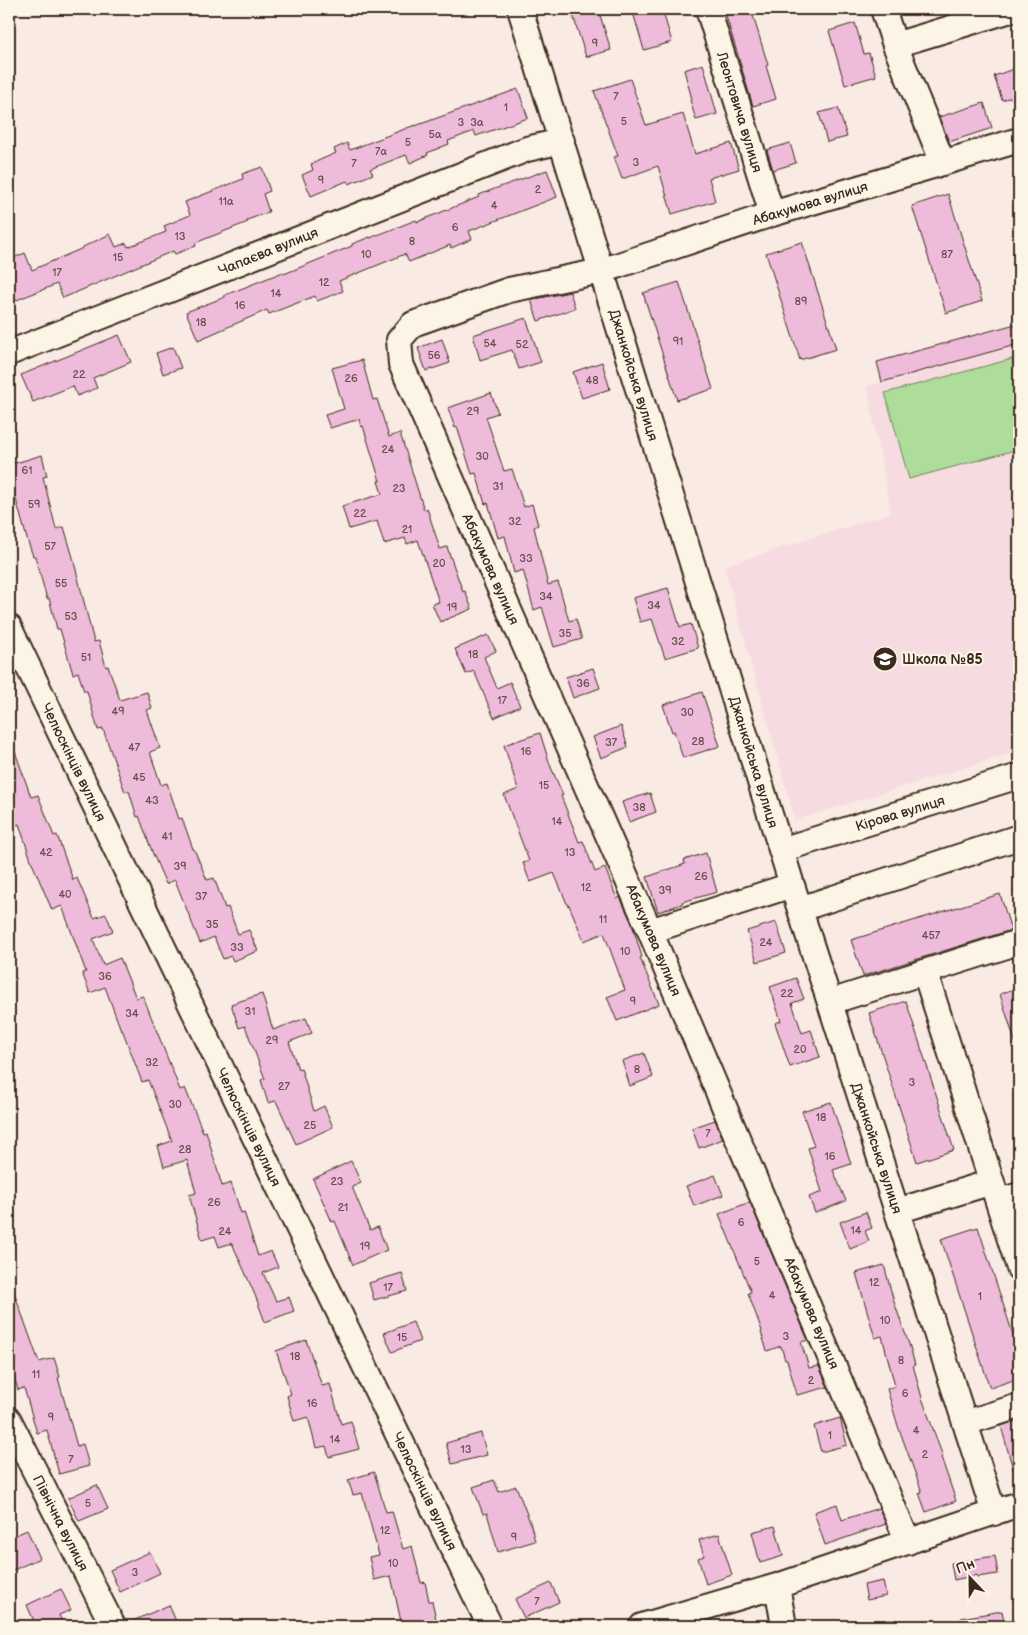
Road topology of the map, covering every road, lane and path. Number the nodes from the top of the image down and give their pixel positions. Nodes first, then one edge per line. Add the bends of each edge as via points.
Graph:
1 (520, 9) edge
2 (708, 9) edge
3 (883, 9) edge
4 (1014, 9) edge
5 (895, 45) junction
6 (1019, 140) edge
7 (562, 141) junction
8 (942, 163) junction
9 (772, 214) junction
10 (601, 271) junction
11 (9, 353) edge
12 (9, 627) edge
13 (1019, 776) edge
14 (1019, 837) edge
15 (781, 850) junction
16 (792, 885) junction
17 (800, 909) junction
18 (650, 931) junction
19 (1019, 942) edge
20 (925, 972) junction
21 (830, 1002) junction
22 (1003, 1193) edge
23 (897, 1211) junction
24 (1019, 1268) edge
25 (1019, 1406) edge
26 (9, 1421) edge
27 (965, 1423) junction
28 (1019, 1504) edge
29 (994, 1513) junction
30 (908, 1542) junction
31 (777, 1586) junction
32 (114, 1626) edge
33 (490, 1626) edge
34 (642, 1626) edge
35 (784, 1626) edge

1 - 7 street, Джанкойська вулиця
2 - 9 street, Леонтовича вулиця
3 - 5 street
4 - 5 street
5 - 8 street
6 - 8 street, Абакумова вулиця
7 - 10 street, Джанкойська вулиця
7 - 11 street, Чапаєва вулиця via 527,148
8 - 9 street, Абакумова вулиця
9 - 10 street, Абакумова вулиця
10 - 15 street, Джанкойська вулиця
10 - 18 street, Абакумова вулиця via 509,290 413,324 399,340 401,364
12 - 33 street, Челюскінців вулиця
13 - 15 street, Кірова вулиця
14 - 17 street
15 - 16 street, Джанкойська вулиця
16 - 17 street, Джанкойська вулиця
16 - 18 street
17 - 21 street, Джанкойська вулиця
18 - 30 street, Абакумова вулиця
19 - 20 street
20 - 21 street
20 - 22 street
21 - 23 street, Джанкойська вулиця
22 - 23 street
22 - 24 street
23 - 27 street, Джанкойська вулиця
25 - 27 street
26 - 32 street, Північна вулиця
27 - 29 street, Джанкойська вулиця
28 - 29 street
29 - 30 street
30 - 31 street
31 - 34 street
31 - 35 street

